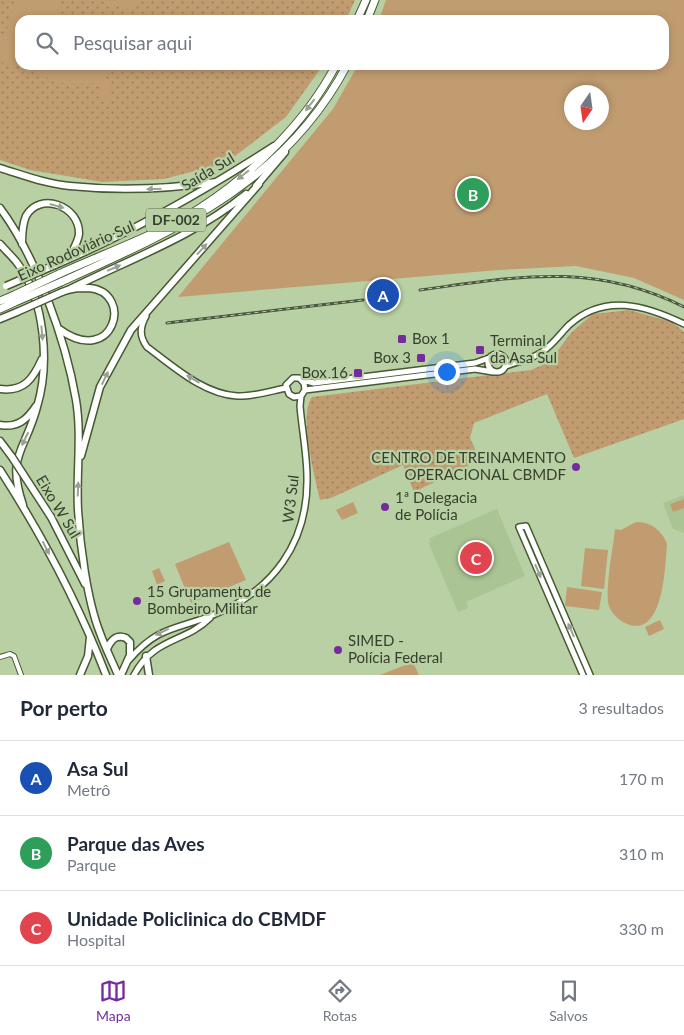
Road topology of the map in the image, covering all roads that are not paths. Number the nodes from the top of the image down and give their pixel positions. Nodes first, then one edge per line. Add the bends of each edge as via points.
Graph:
1 (366, 0) edge
2 (375, 0) edge
3 (359, 15) edge
4 (369, 15) edge
5 (333, 70) edge
6 (344, 70) edge
7 (294, 140) junction
8 (279, 142) junction
9 (0, 168) edge
10 (220, 181) junction
11 (259, 184) junction
12 (0, 208) edge
13 (0, 244) edge
14 (22, 244) junction
15 (68, 259) junction
16 (3, 287) edge
17 (70, 289) junction
18 (14, 299) junction
19 (0, 301) edge
20 (152, 305) junction
21 (0, 309) edge
22 (0, 319) edge
23 (684, 324) edge
24 (59, 329) junction
25 (43, 355) junction
26 (489, 358) junction
27 (505, 358) junction
28 (517, 361) junction
29 (506, 366) junction
30 (493, 372) junction
31 (302, 380) junction
32 (286, 388) junction
33 (0, 389) edge
34 (305, 390) junction
35 (41, 393) junction
36 (301, 396) junction
37 (294, 397) junction
38 (300, 406) junction
39 (0, 425) edge
40 (0, 441) edge
41 (81, 444) junction
42 (0, 470) edge
43 (23, 505) junction
44 (530, 534) junction
45 (523, 536) junction
46 (88, 589) junction
47 (554, 600) junction
48 (212, 615) junction
49 (90, 636) junction
50 (108, 652) junction
51 (581, 654) junction
52 (146, 656) junction
53 (1, 657) edge
54 (575, 657) junction
55 (128, 661) junction
56 (21, 675) edge
57 (80, 675) edge
58 (106, 675) edge
59 (120, 675) edge
60 (134, 675) edge
61 (149, 675) edge
62 (583, 675) edge
63 (590, 675) edge

1 - 3 highway
2 - 4 highway
5 -> 8 highway, Eixo Rodoviário Sul / DF-002 via 316,97
6 - 7 highway, Eixo Rodoviário Sul / DF-002 via 313,118
7 - 11 main road
7 - 18 highway, Eixo Rodoviário Sul / DF-002, bridge via 266,167 203,214 61,282
8 - 10 main road, Saída Sul
8 -> 18 highway, Eixo Rodoviário Sul / DF-002, bridge via 249,171 199,208 59,274
10 -> 9 main road via 150,190 70,186
10 - 15 main road, Saída Sul via 143,225
17 -> 11 main road via 202,226
20 -> 11 main road
12 - 14 main road
13 -> 25 main road via 23,272 40,311
14 -> 15 main road via 25,218 31,210 41,204 62,206 75,219 78,228 76,244
14 - 24 main road
15 - 16 main road, Saída Sul, bridge
17 - 22 main road, bridge
17 - 24 main road via 102,291 114,307 114,323 104,337 86,342
18 - 19 highway, Eixo Rodoviário Sul / DF-002
18 - 21 highway, Eixo Rodoviário Sul / DF-002
32 -> 20 street via 238,396 219,393 193,380 147,347 141,337 141,325
41 -> 20 main road via 107,372 132,330
23 - 28 street via 642,307 603,306 578,318 545,350
24 - 41 main road via 77,402
25 - 33 main road via 36,372 24,386
25 - 35 main road
26 - 27 street via 499,354
26 - 30 street via 488,366
26 - 31 street via 475,364 402,373 314,383
27 - 28 street
27 - 29 street
28 - 29 street
29 - 30 street via 501,372
30 - 34 street via 475,369
31 - 32 street via 293,378
31 - 34 street
32 - 37 street
34 - 36 street
35 - 39 main road via 25,419 16,425
35 -> 43 main road via 15,469
36 - 37 street
36 - 38 street, W3 Sul
37 - 38 street, W3 Sul
38 - 48 street, W3 Sul via 307,479 299,533 274,574 244,598
40 - 46 main road, Eixo W Sul, bridge via 51,516
46 -> 41 main road via 79,529
42 - 43 main road
43 -> 49 main road
44 - 45 street
44 - 45 street via 525,524 519,526
44 - 47 street
45 -> 47 street
46 - 50 main road via 99,632
51 -> 47 street
47 - 54 street
48 - 52 street, W3 Sul via 192,631 162,644
48 -> 55 street, W3 Sul via 160,632 144,643
49 - 57 main road via 88,656
49 - 58 main road
50 - 55 main road via 114,638 126,638 131,646
50 - 59 main road
51 - 54 street
51 - 63 street
52 - 60 street, W3 Sul
52 - 61 main road
53 - 56 street via 14,656
54 - 62 street
55 - 59 main road, W3 Sul

